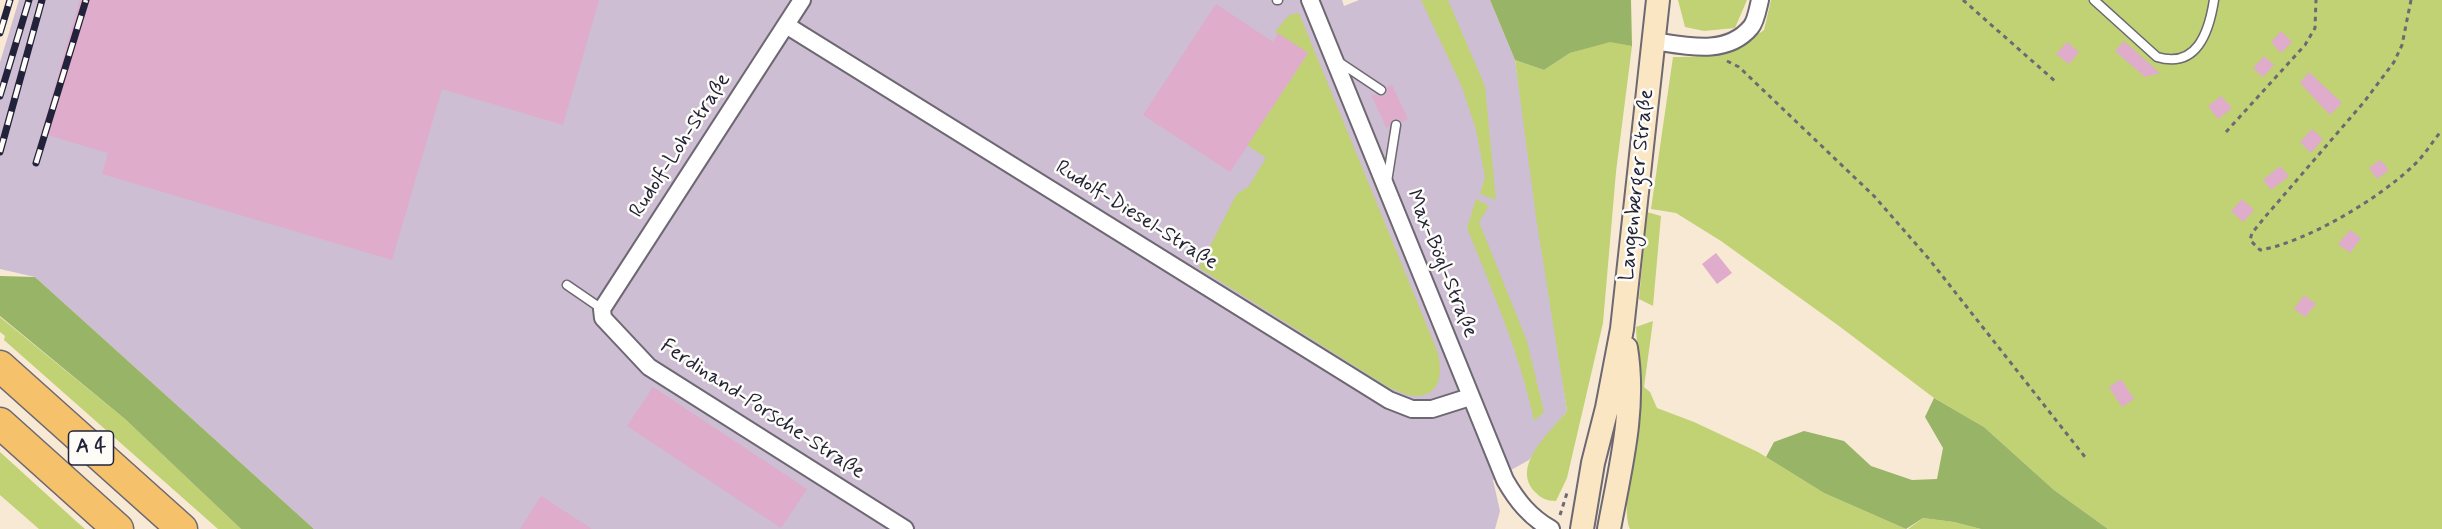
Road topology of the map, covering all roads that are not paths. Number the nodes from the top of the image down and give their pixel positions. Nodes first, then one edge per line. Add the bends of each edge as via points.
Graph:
1 (802, 0) edge
2 (1310, 0) edge
3 (1658, 0) edge
4 (1760, 0) edge
5 (2094, 0) edge
6 (2214, 0) edge
7 (786, 25) junction
8 (1654, 41) junction
9 (1335, 59) junction
10 (1381, 90) dead end
11 (1396, 124) dead end
12 (1386, 188) junction
13 (567, 285) dead end
14 (602, 314) junction
15 (1622, 328) junction
16 (0, 366) edge
17 (1470, 397) junction
18 (0, 423) edge
19 (118, 529) edge
20 (182, 529) edge
21 (905, 529) edge
22 (1551, 529) edge
23 (1582, 529) edge
24 (1609, 529) edge

1 - 7 street, Rudolf-Loh-Straße
2 - 9 street, Max-Bögl-Straße
3 - 8 main road, Langenberger Straße
4 - 8 street via 1753,26 1730,44 1701,48
5 - 6 lane via 2157,57 2169,60 2181,59 2196,49 2206,34
7 - 14 street, Rudolf-Loh-Straße
7 - 17 street, Rudolf-Diesel-Straße via 1389,400 1412,409 1432,409
8 - 15 main road, Langenberger Straße
9 - 10 lane
9 - 12 street, Max-Bögl-Straße
11 - 12 lane
12 - 17 street, Max-Bögl-Straße
13 - 14 lane
14 - 21 street, Ferdinand-Porsche-Straße via 649,367
15 - 23 main road, Langenberger Straße
15 - 24 main road, Langenberger Straße via 1629,367 1630,411
16 - 20 highway, A 4
17 - 22 street, Max-Bögl-Straße via 1518,502
18 - 19 highway, A 4

